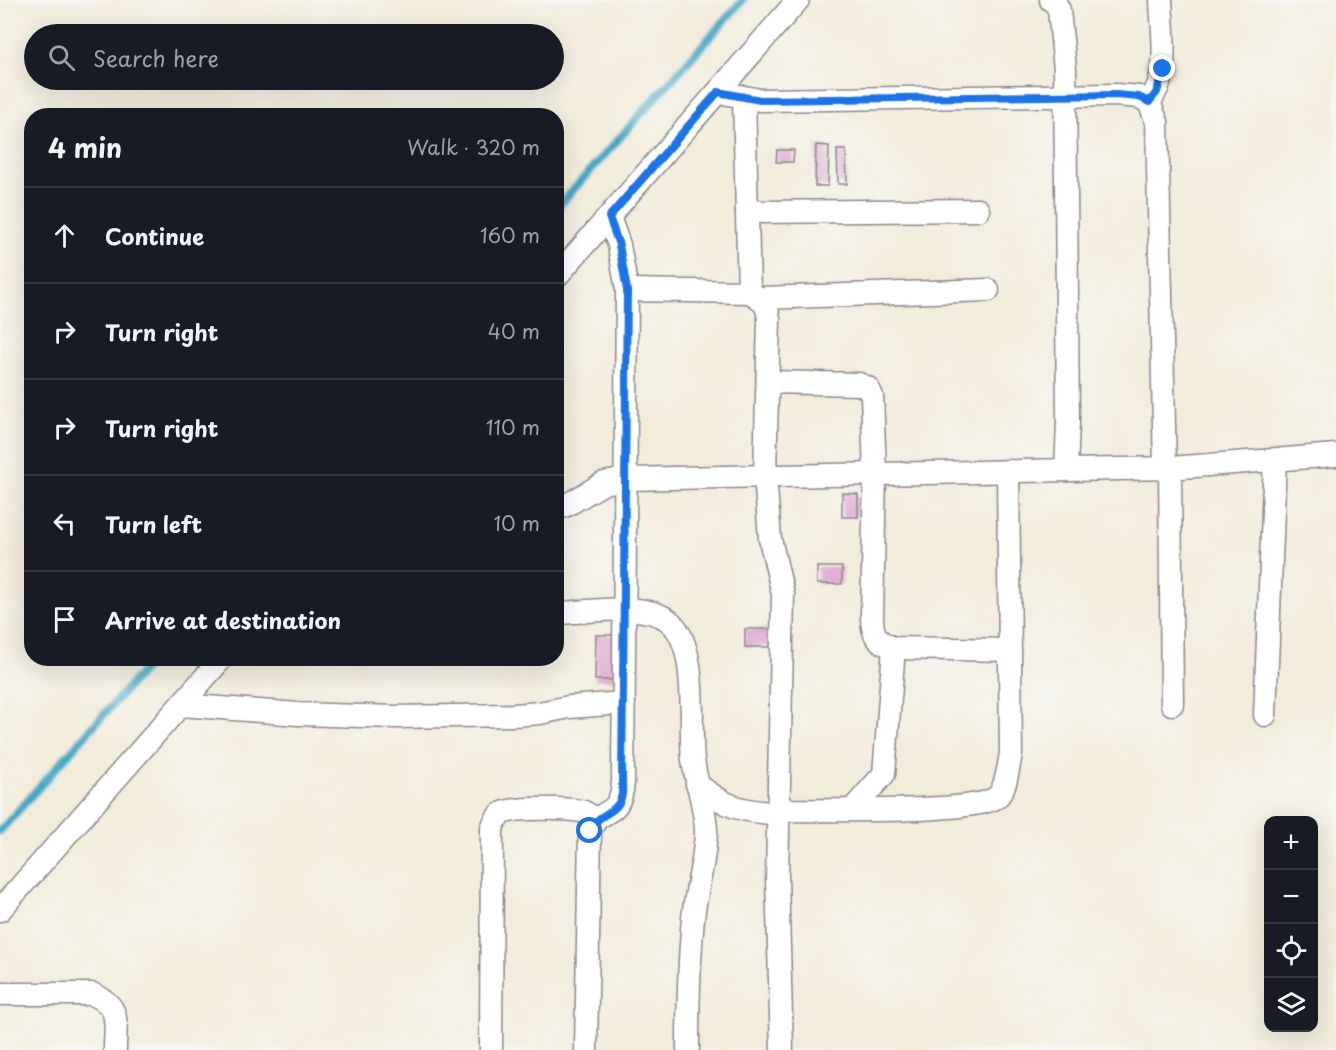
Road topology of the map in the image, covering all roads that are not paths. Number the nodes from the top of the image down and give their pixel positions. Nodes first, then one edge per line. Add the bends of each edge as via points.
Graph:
1 (798, 0) edge
2 (1052, 0) edge
3 (1161, 0) edge
4 (718, 92) junction
5 (1065, 97) junction
6 (744, 99) junction
7 (1149, 102) junction
8 (978, 210) dead end
9 (747, 212) junction
10 (609, 217) junction
11 (564, 268) edge
12 (627, 290) junction
13 (988, 290) dead end
14 (756, 295) junction
15 (768, 382) junction
16 (1336, 455) edge
17 (1275, 459) junction
18 (1168, 468) junction
19 (1066, 470) junction
20 (1008, 471) junction
21 (875, 473) junction
22 (765, 475) junction
23 (626, 479) junction
24 (564, 505) edge
25 (625, 609) junction
26 (564, 613) edge
27 (894, 648) junction
28 (1010, 650) junction
29 (215, 666) edge
30 (624, 703) junction
31 (1172, 704) dead end
32 (181, 705) junction
33 (1265, 715) dead end
34 (697, 784) junction
35 (853, 809) junction
36 (777, 812) junction
37 (596, 819) junction
38 (0, 910) edge
39 (0, 994) edge
40 (115, 1050) edge
41 (491, 1050) edge
42 (586, 1050) edge
43 (688, 1050) edge
44 (782, 1050) edge

1 - 4 street
2 - 5 street via 1061,21
3 - 7 street via 1163,69 1157,92
4 - 6 street
4 - 10 street
5 - 6 street
5 - 7 street via 1116,95
5 - 19 street
6 - 9 street
7 - 18 street via 1157,122
8 - 9 street
9 - 14 street
10 - 11 street
10 - 12 street via 619,245
12 - 14 street
12 - 23 street
13 - 14 street
14 - 15 street via 767,307 770,319
15 - 21 street via 859,384 868,388 873,405
15 - 22 street
16 - 17 street
17 - 18 street
17 - 33 street
18 - 19 street
18 - 31 street
19 - 20 street
20 - 21 street
20 - 28 street
21 - 22 street
21 - 27 street via 872,631 876,639
22 - 23 street
22 - 36 street via 770,540 783,594
23 - 24 street via 604,483
23 - 25 street
25 - 26 street
25 - 30 street
25 - 34 street via 667,619 680,632 690,679
27 - 28 street
27 - 35 street via 884,774
28 - 35 street via 1011,754 997,796 968,806
29 - 32 street
30 - 32 street via 513,715 395,717
30 - 37 street via 622,797 615,807
32 - 38 street
34 - 36 street via 729,807
34 - 43 street via 706,830 693,921
35 - 36 street
36 - 44 street
37 - 41 street via 570,810 513,811 503,813 492,828
37 - 42 street via 589,841
39 - 40 street via 92,994 105,999 115,1018

